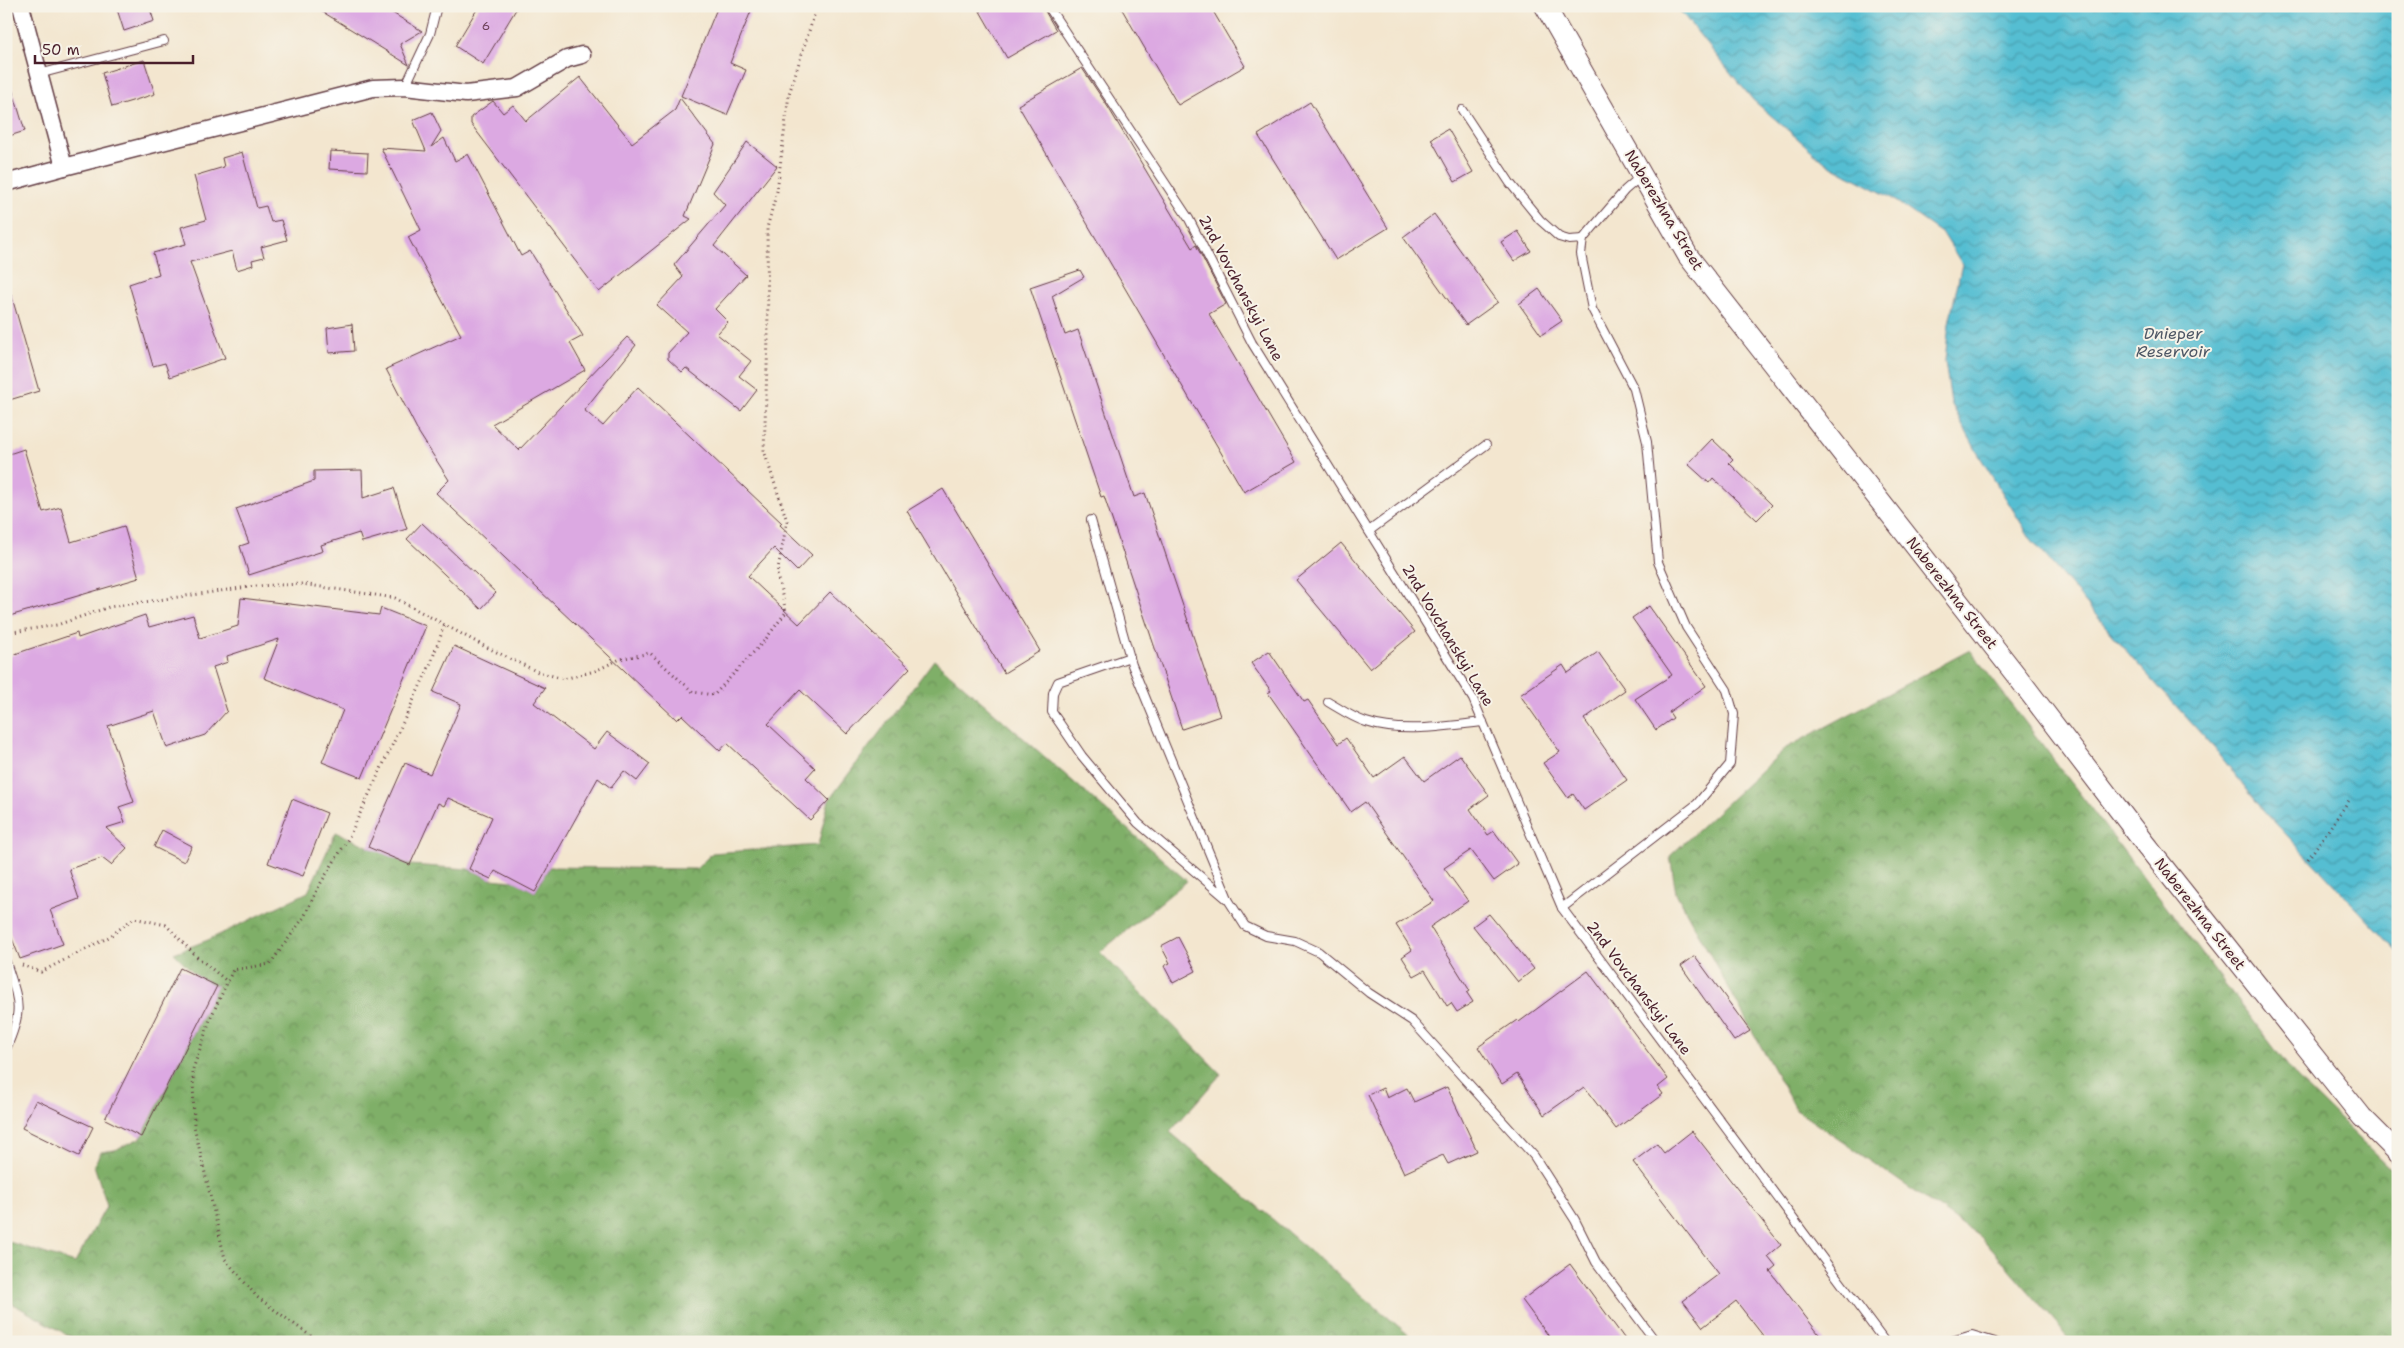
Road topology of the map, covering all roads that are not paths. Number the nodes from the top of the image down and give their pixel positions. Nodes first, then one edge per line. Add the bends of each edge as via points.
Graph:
1 (21, 6) edge
2 (437, 6) edge
3 (1048, 6) edge
4 (1545, 6) edge
5 (164, 41) dead end
6 (582, 54) dead end
7 (39, 74) junction
8 (405, 87) junction
9 (1462, 110) dead end
10 (64, 167) junction
11 (1642, 175) junction
12 (6, 183) edge
13 (1583, 240) junction
14 (1486, 445) dead end
15 (1091, 520) dead end
16 (1369, 531) junction
17 (1130, 657) junction
18 (1328, 702) dead end
19 (1483, 722) junction
20 (1229, 901) junction
21 (1562, 908) junction
22 (6, 962) edge
23 (6, 1049) edge
24 (2398, 1153) edge
25 (1656, 1342) edge
26 (1885, 1342) edge
27 (1948, 1342) edge
28 (1995, 1342) edge

1 - 7 street
2 - 8 lane via 430,34
3 - 16 lane, 2nd Vovchanskyi Lane via 1189,219 1252,343
4 - 11 street, Naberezhna Street
5 - 7 lane
6 - 8 street via 567,59 517,88 466,94
7 - 10 street
8 - 10 street via 373,88
9 - 13 lane via 1510,183 1540,220 1559,237
10 - 12 street
11 - 13 lane via 1625,190
11 - 24 street, Naberezhna Street via 1688,256 2017,676 2144,844 2362,1117
13 - 21 lane via 1581,254 1592,309 1634,389 1647,442 1658,562 1686,627 1727,690 1734,714 1730,764 1696,804
14 - 16 lane
15 - 17 lane
16 - 19 lane, 2nd Vovchanskyi Lane via 1473,699
17 - 20 lane
17 - 20 lane via 1058,682 1053,693 1052,712 1082,756 1138,822
18 - 19 lane via 1366,722 1391,726
19 - 21 lane, 2nd Vovchanskyi Lane
20 - 25 lane via 1245,926 1319,952 1369,993 1412,1021 1534,1156 1575,1220 1596,1262
21 - 26 lane, 2nd Vovchanskyi Lane
22 - 23 lane via 20,1005 15,1029
27 - 28 lane via 1972,1334

